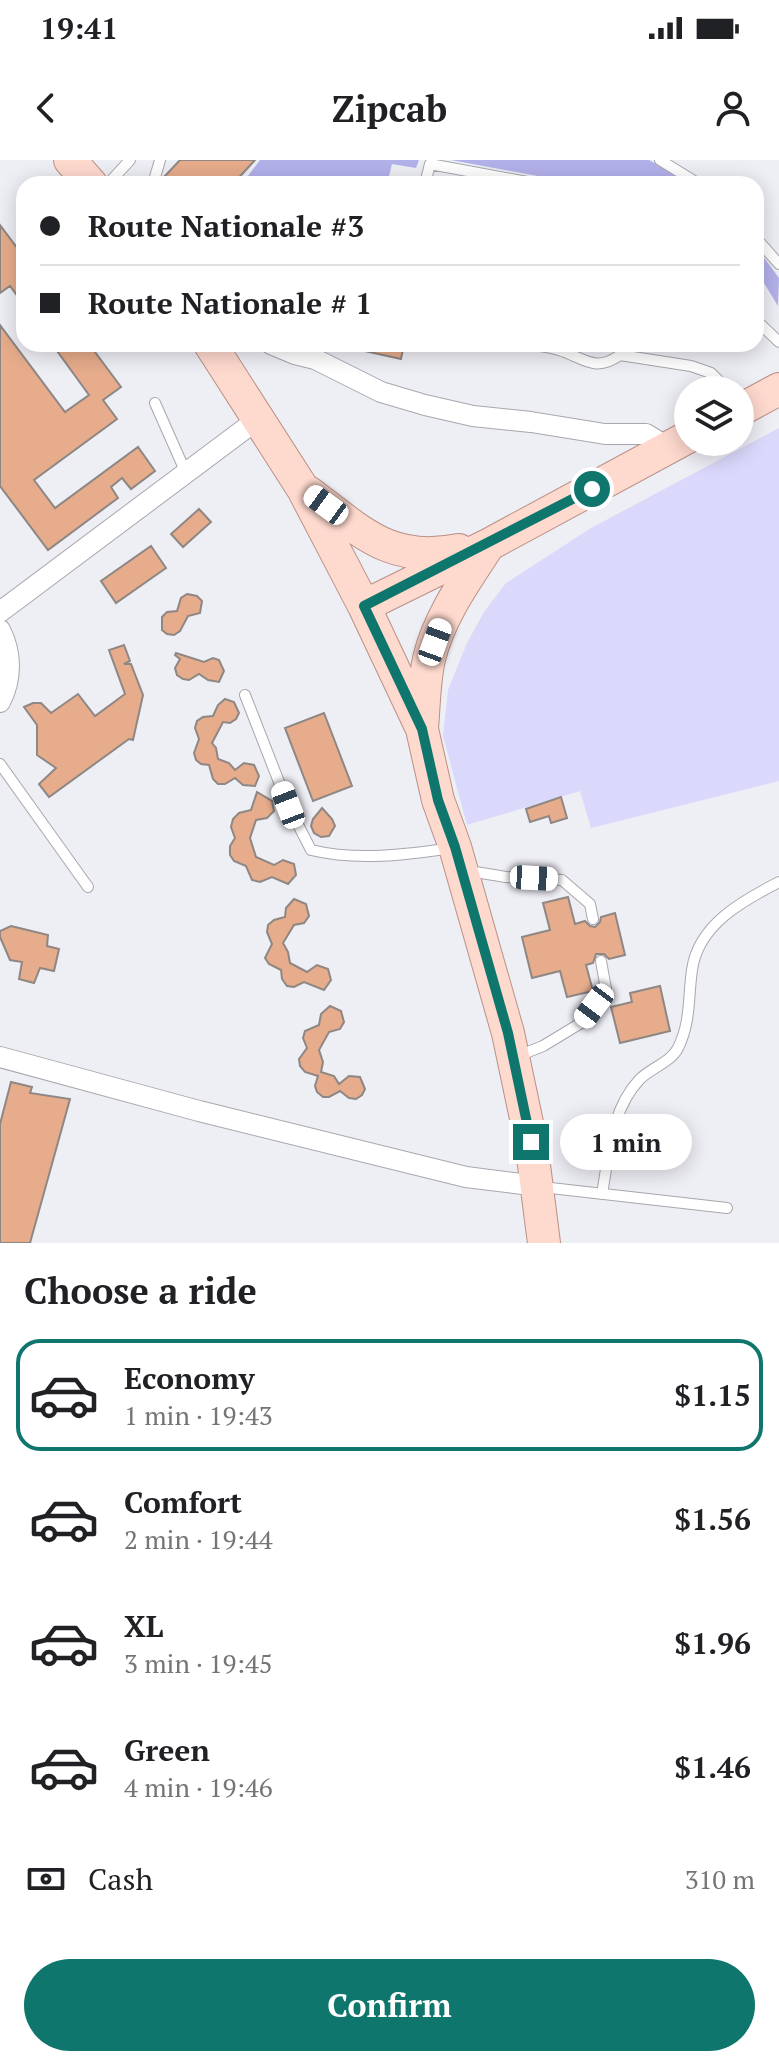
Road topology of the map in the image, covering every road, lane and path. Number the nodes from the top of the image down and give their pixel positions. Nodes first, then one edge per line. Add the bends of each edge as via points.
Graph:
1 (130, 160) edge
2 (660, 160) edge
3 (115, 176) edge
4 (427, 176) edge
5 (495, 176) edge
6 (686, 176) edge
7 (764, 247) edge
8 (779, 264) edge
9 (764, 328) edge
10 (779, 342) edge
11 (215, 352) edge
12 (290, 352) edge
13 (564, 352) edge
14 (714, 376) edge
15 (779, 389) edge
16 (754, 397) edge
17 (155, 403) dead end
18 (258, 419) junction
19 (674, 441) edge
20 (674, 444) edge
21 (186, 473) junction
22 (303, 489) junction
23 (490, 544) junction
24 (364, 606) junction
25 (0, 612) edge
26 (0, 630) edge
27 (245, 695) dead end
28 (0, 702) edge
29 (422, 729) junction
30 (0, 764) edge
31 (458, 859) junction
32 (779, 882) edge
33 (88, 887) dead end
34 (593, 919) dead end
35 (601, 961) dead end
36 (0, 1057) edge
37 (512, 1058) junction
38 (538, 1186) junction
39 (602, 1194) junction
40 (727, 1208) dead end
41 (544, 1243) edge

1 - 3 lane
2 - 6 lane
4 - 5 lane via 430,164
7 - 8 lane
9 - 10 lane
11 - 18 main road
12 - 19 street via 381,392 425,405 473,416
13 - 14 lane via 596,364 620,355 691,366
15 - 16 main road
17 - 21 lane
18 - 21 street
18 - 22 main road
20 - 23 main road
21 - 25 street
22 - 23 main road via 371,538 404,552 442,553
22 - 24 main road
23 - 24 main road
23 - 29 main road via 441,626 429,659
24 - 29 main road
26 - 28 street via 10,665
27 - 31 lane via 311,850
29 - 31 main road
30 - 33 lane
31 - 34 lane via 506,877 562,880 590,904
31 - 37 main road
32 - 39 lane via 718,919 698,946 686,1030 675,1053 628,1092 616,1120
35 - 37 lane via 606,989 581,1023
36 - 38 street via 466,1177
37 - 38 main road
38 - 39 lane
38 - 41 main road
39 - 40 lane

